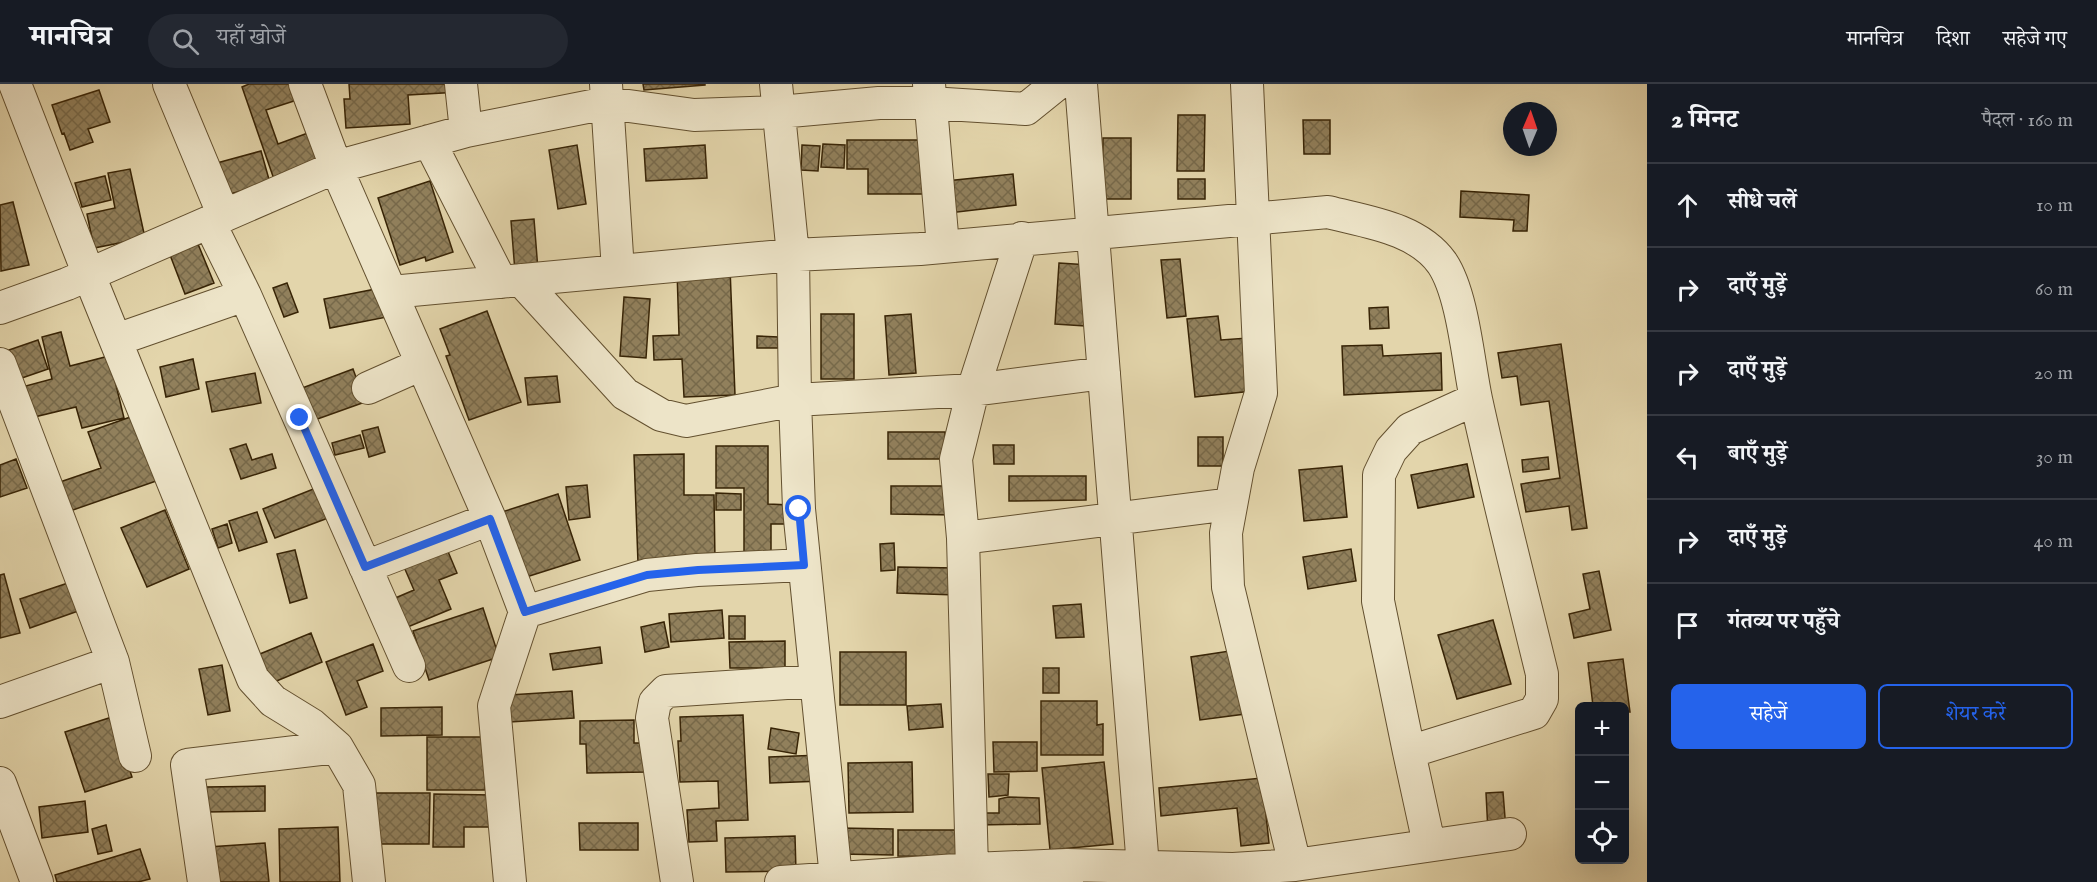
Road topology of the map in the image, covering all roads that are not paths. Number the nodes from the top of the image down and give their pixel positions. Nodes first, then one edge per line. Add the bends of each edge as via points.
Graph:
1 (15, 84) edge
2 (169, 84) edge
3 (305, 84) edge
4 (461, 84) edge
5 (1057, 84) edge
6 (1081, 84) edge
7 (1247, 84) edge
8 (929, 93) edge
9 (606, 94) edge
10 (778, 98) edge
11 (466, 131) junction
12 (429, 141) junction
13 (336, 167) junction
14 (1254, 218) junction
15 (217, 219) junction
16 (1093, 232) junction
17 (1022, 238) junction
18 (943, 246) junction
19 (793, 255) junction
20 (618, 271) junction
21 (89, 274) junction
22 (511, 281) junction
23 (391, 292) junction
24 (245, 295) junction
25 (0, 308) edge
26 (116, 340) junction
27 (0, 364) edge
28 (422, 364) junction
29 (1104, 373) junction
30 (368, 387) dead end
31 (973, 390) junction
32 (1476, 399) junction
33 (795, 400) junction
34 (1231, 504) junction
35 (1116, 517) junction
36 (490, 519) junction
37 (963, 538) junction
38 (804, 565) junction
39 (365, 567) junction
40 (525, 612) junction
41 (113, 662) junction
42 (409, 666) dead end
43 (816, 681) junction
44 (0, 702) edge
45 (337, 747) junction
46 (1409, 752) junction
47 (135, 756) dead end
48 (0, 783) edge
49 (1510, 834) dead end
50 (1429, 844) junction
51 (1295, 865) junction
52 (1143, 867) junction
53 (972, 869) junction
54 (1067, 873) edge
55 (836, 878) junction
56 (37, 882) edge
57 (204, 882) edge
58 (369, 882) edge
59 (510, 882) edge
60 (677, 882) edge
61 (781, 882) edge

1 - 21 street
2 - 15 street
3 - 13 street
4 - 11 street
5 - 8 street via 1026,109
6 - 16 street
7 - 14 street
8 - 10 street via 879,103
8 - 18 street
9 - 10 street via 694,116
9 - 11 street
9 - 20 street
10 - 19 street
11 - 12 street
12 - 13 street
12 - 22 street
13 - 15 street
13 - 23 street
14 - 16 street
14 - 32 street via 1328,212 1392,228 1427,247 1442,263 1455,289
14 - 34 street via 1261,393
15 - 21 street
15 - 24 street
16 - 17 street
16 - 29 street
17 - 18 street
17 - 31 street
18 - 19 street
19 - 20 street
19 - 33 street
20 - 22 street
21 - 25 street
21 - 26 street
22 - 23 street
22 - 33 street via 625,394 661,415 686,421
23 - 28 street
24 - 26 street
24 - 39 street
26 - 45 street via 253,679 273,701
27 - 41 street
28 - 30 street
28 - 36 street
29 - 31 street
29 - 35 street
31 - 33 street
31 - 37 street via 956,459
32 - 46 street via 1410,429 1391,450 1379,475 1378,601
32 - 46 street via 1542,674 1542,699 1534,713
33 - 38 street
34 - 35 street
34 - 51 street via 1226,533 1228,587
35 - 37 street
35 - 52 street
36 - 39 street
36 - 40 street
37 - 53 street
38 - 40 street via 647,575
38 - 43 street
39 - 42 street
40 - 59 street via 494,705
41 - 44 street
41 - 47 street
43 - 55 street
43 - 60 street via 666,691 655,702 652,718
45 - 57 street via 187,765
45 - 58 street via 359,785
46 - 50 street
48 - 56 street
49 - 50 street
50 - 51 street
51 - 52 street via 1233,869
52 - 54 street
53 - 54 street
53 - 55 street
55 - 61 street

